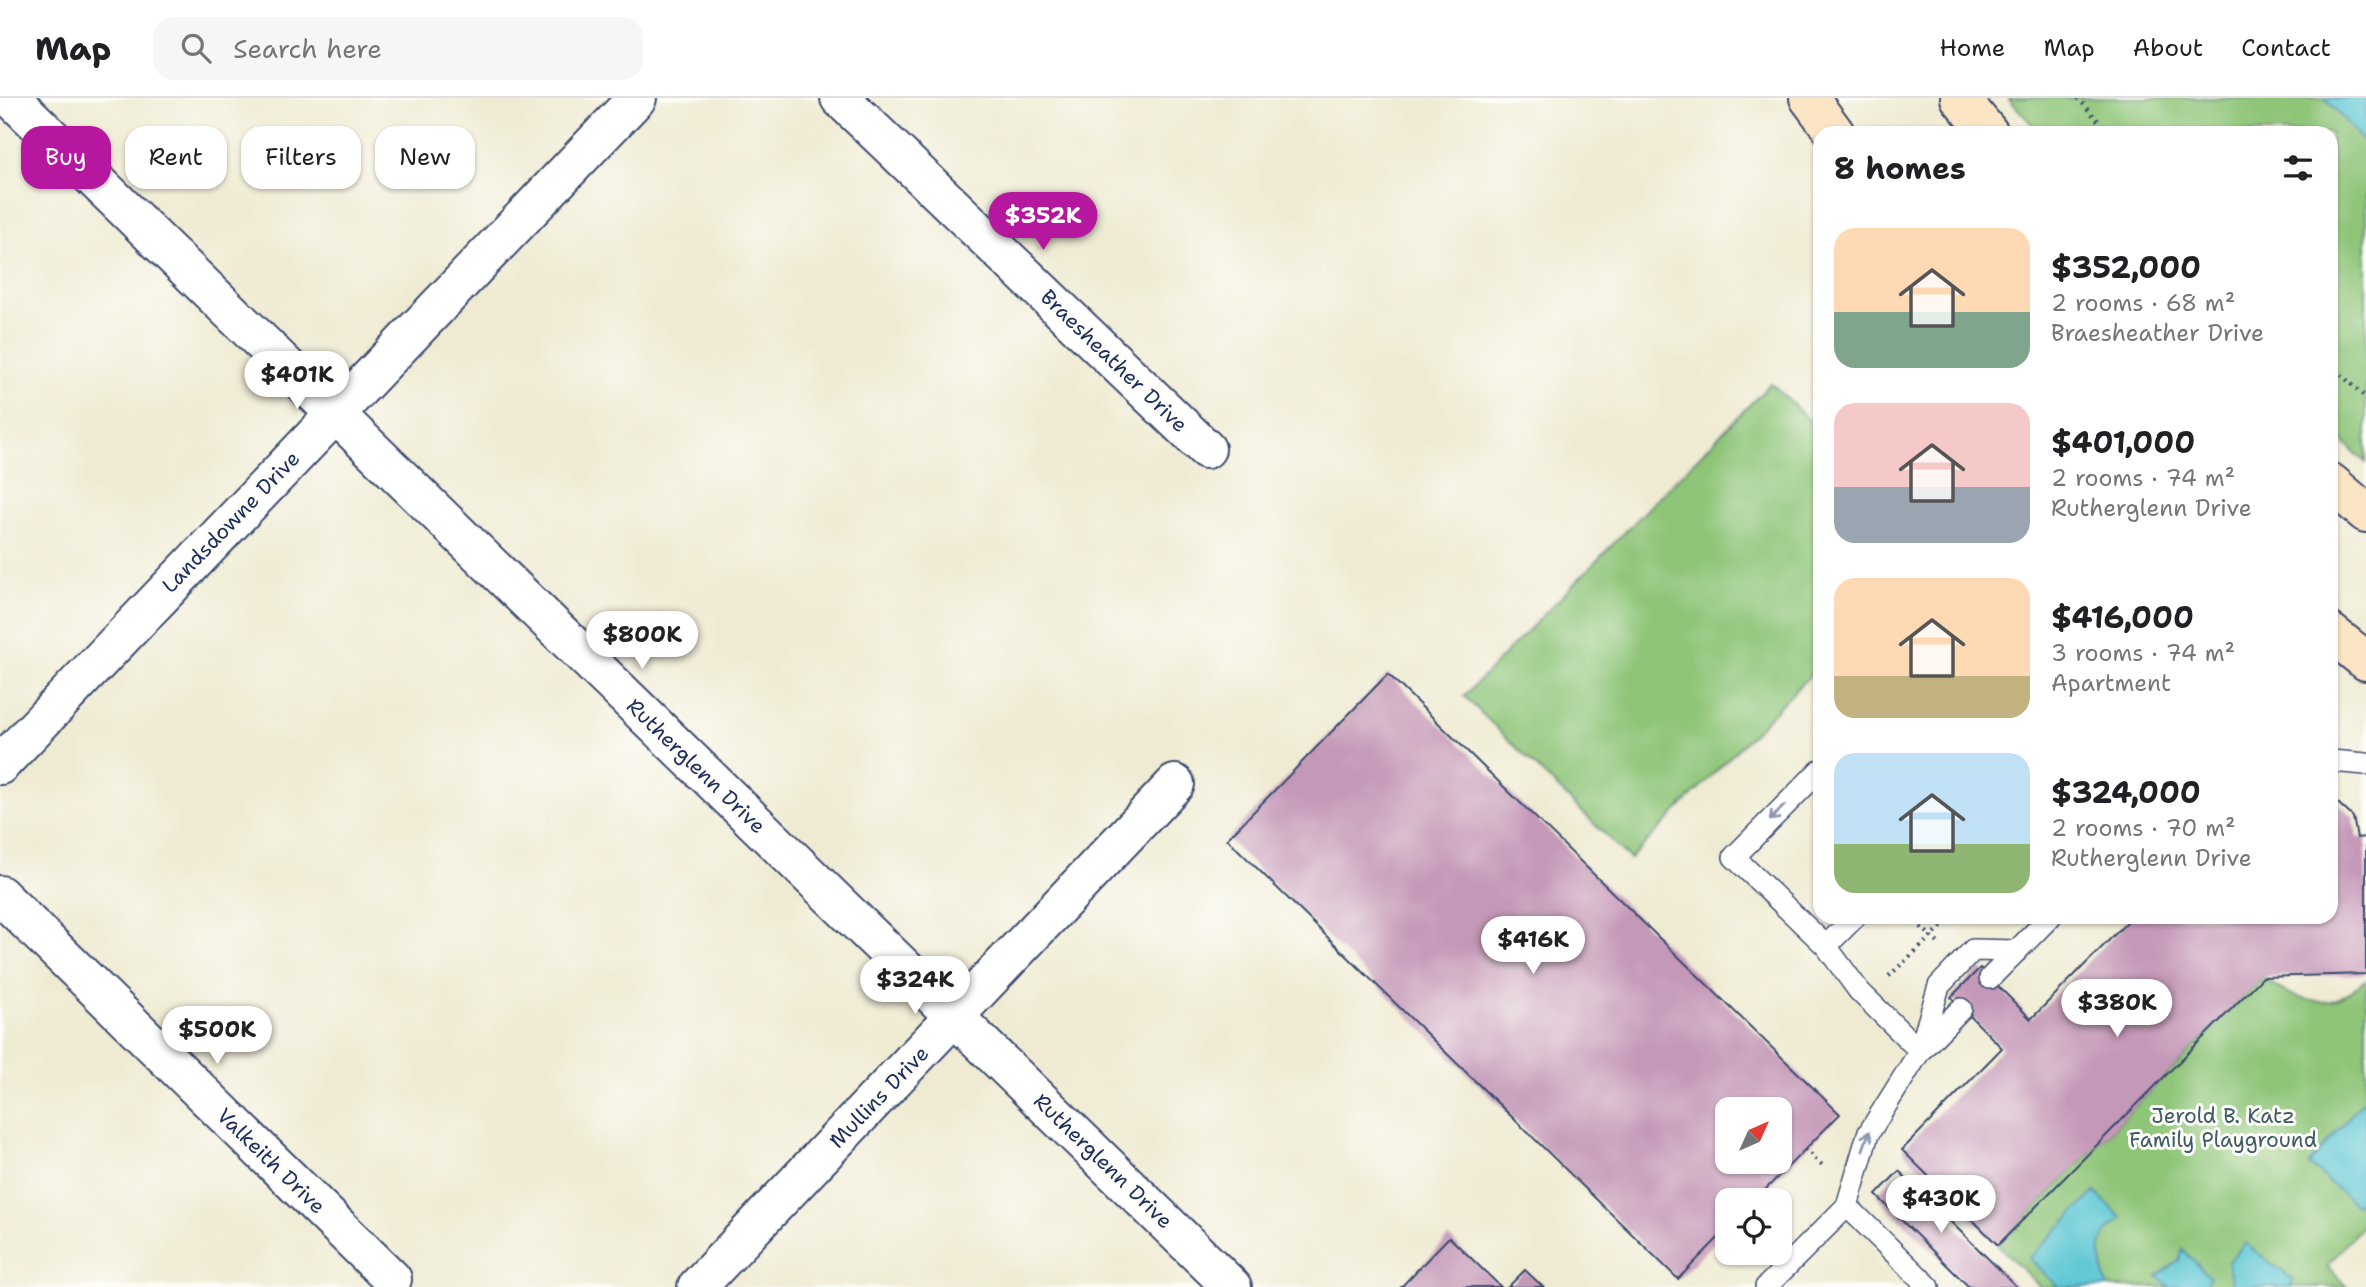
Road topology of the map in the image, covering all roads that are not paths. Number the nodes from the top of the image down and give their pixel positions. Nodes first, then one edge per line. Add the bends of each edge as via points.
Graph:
1 (11, 98) edge
2 (637, 98) edge
3 (839, 98) edge
4 (1809, 98) edge
5 (1959, 98) edge
6 (1830, 126) edge
7 (1983, 126) edge
8 (334, 414) junction
9 (1206, 449) dead end
10 (2338, 489) edge
11 (2366, 513) edge
12 (2338, 639) edge
13 (2366, 661) edge
14 (2338, 762) edge
15 (2366, 764) edge
16 (0, 765) edge
17 (1813, 777) edge
18 (1175, 784) dead end
19 (0, 895) edge
20 (1848, 924) edge
21 (2043, 924) edge
22 (1826, 946) junction
23 (2017, 951) junction
24 (1990, 978) dead end
25 (1961, 1009) dead end
26 (956, 1017) junction
27 (1920, 1051) junction
28 (1847, 1206) junction
29 (391, 1279) dead end
30 (697, 1287) edge
31 (1232, 1287) edge
32 (1766, 1287) edge
33 (1929, 1287) edge

1 - 8 street, Rutherglenn Drive
2 - 8 street, Landsdowne Drive
3 - 9 street, Braesheather Drive
4 - 6 main road
5 - 7 main road
8 - 16 street, Landsdowne Drive
8 - 26 street, Rutherglenn Drive
10 - 11 main road
12 - 13 main road
14 - 15 lane
17 -> 22 lane via 1734,857
18 - 26 street, Mullins Drive
19 - 29 street, Valkeith Drive
20 - 22 lane
21 - 23 lane
22 - 27 lane via 1859,991
23 - 24 lane
23 - 27 lane via 1973,950 1939,986
25 - 27 lane
26 - 30 street, Mullins Drive
26 - 31 street, Rutherglenn Drive
28 -> 27 lane via 1868,1133
28 - 32 lane
28 - 33 lane

